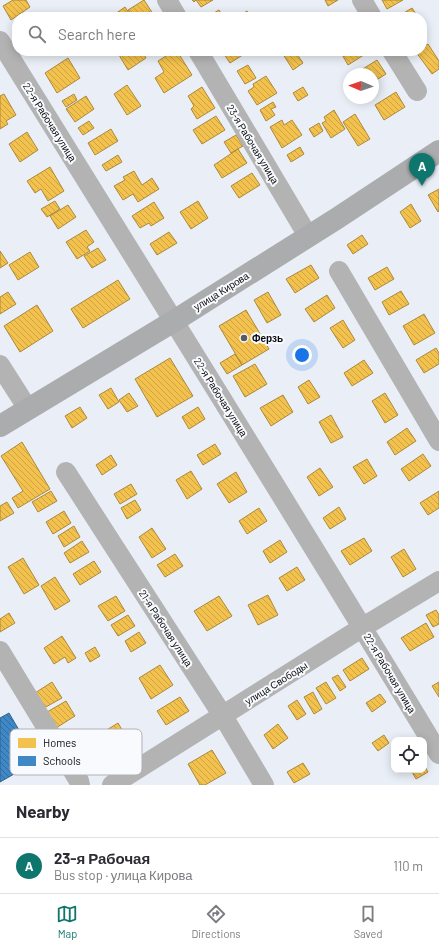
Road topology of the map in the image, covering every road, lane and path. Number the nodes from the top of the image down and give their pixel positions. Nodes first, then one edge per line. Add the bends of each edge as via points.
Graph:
1 (167, 0) edge
2 (362, 0) edge
3 (174, 12) edge
4 (369, 12) edge
5 (0, 41) edge
6 (201, 56) edge
7 (395, 56) edge
8 (416, 91) dead end
9 (439, 151) edge
10 (308, 236) junction
11 (339, 271) dead end
12 (174, 321) junction
13 (0, 365) edge
14 (28, 409) junction
15 (0, 426) edge
16 (439, 441) edge
17 (66, 472) dead end
18 (439, 581) edge
19 (363, 628) junction
20 (0, 651) edge
21 (223, 716) junction
22 (48, 729) edge
23 (439, 754) edge
24 (142, 766) edge
25 (76, 775) edge
26 (128, 775) edge
27 (80, 785) edge
28 (112, 785) edge
29 (264, 785) edge

1 - 3 street
2 - 4 street
5 - 12 street, 22-я Рабочая улица
6 - 10 street, 23-я Рабочая улица
7 - 8 street
9 - 10 main road, улица Кирова
10 - 12 main road, улица Кирова
11 - 16 street
12 - 14 main road, улица Кирова
12 - 19 street, 22-я Рабочая улица
13 - 14 street
14 - 15 main road, улица Кирова
17 - 21 street, 21-я Рабочая улица
18 - 19 street, улица Свободы
19 - 21 street, улица Свободы
19 - 23 street, 22-я Рабочая улица
20 - 22 street
21 - 24 street, улица Свободы
21 - 29 street, 21-я Рабочая улица
25 - 27 street
26 - 28 street, улица Свободы

